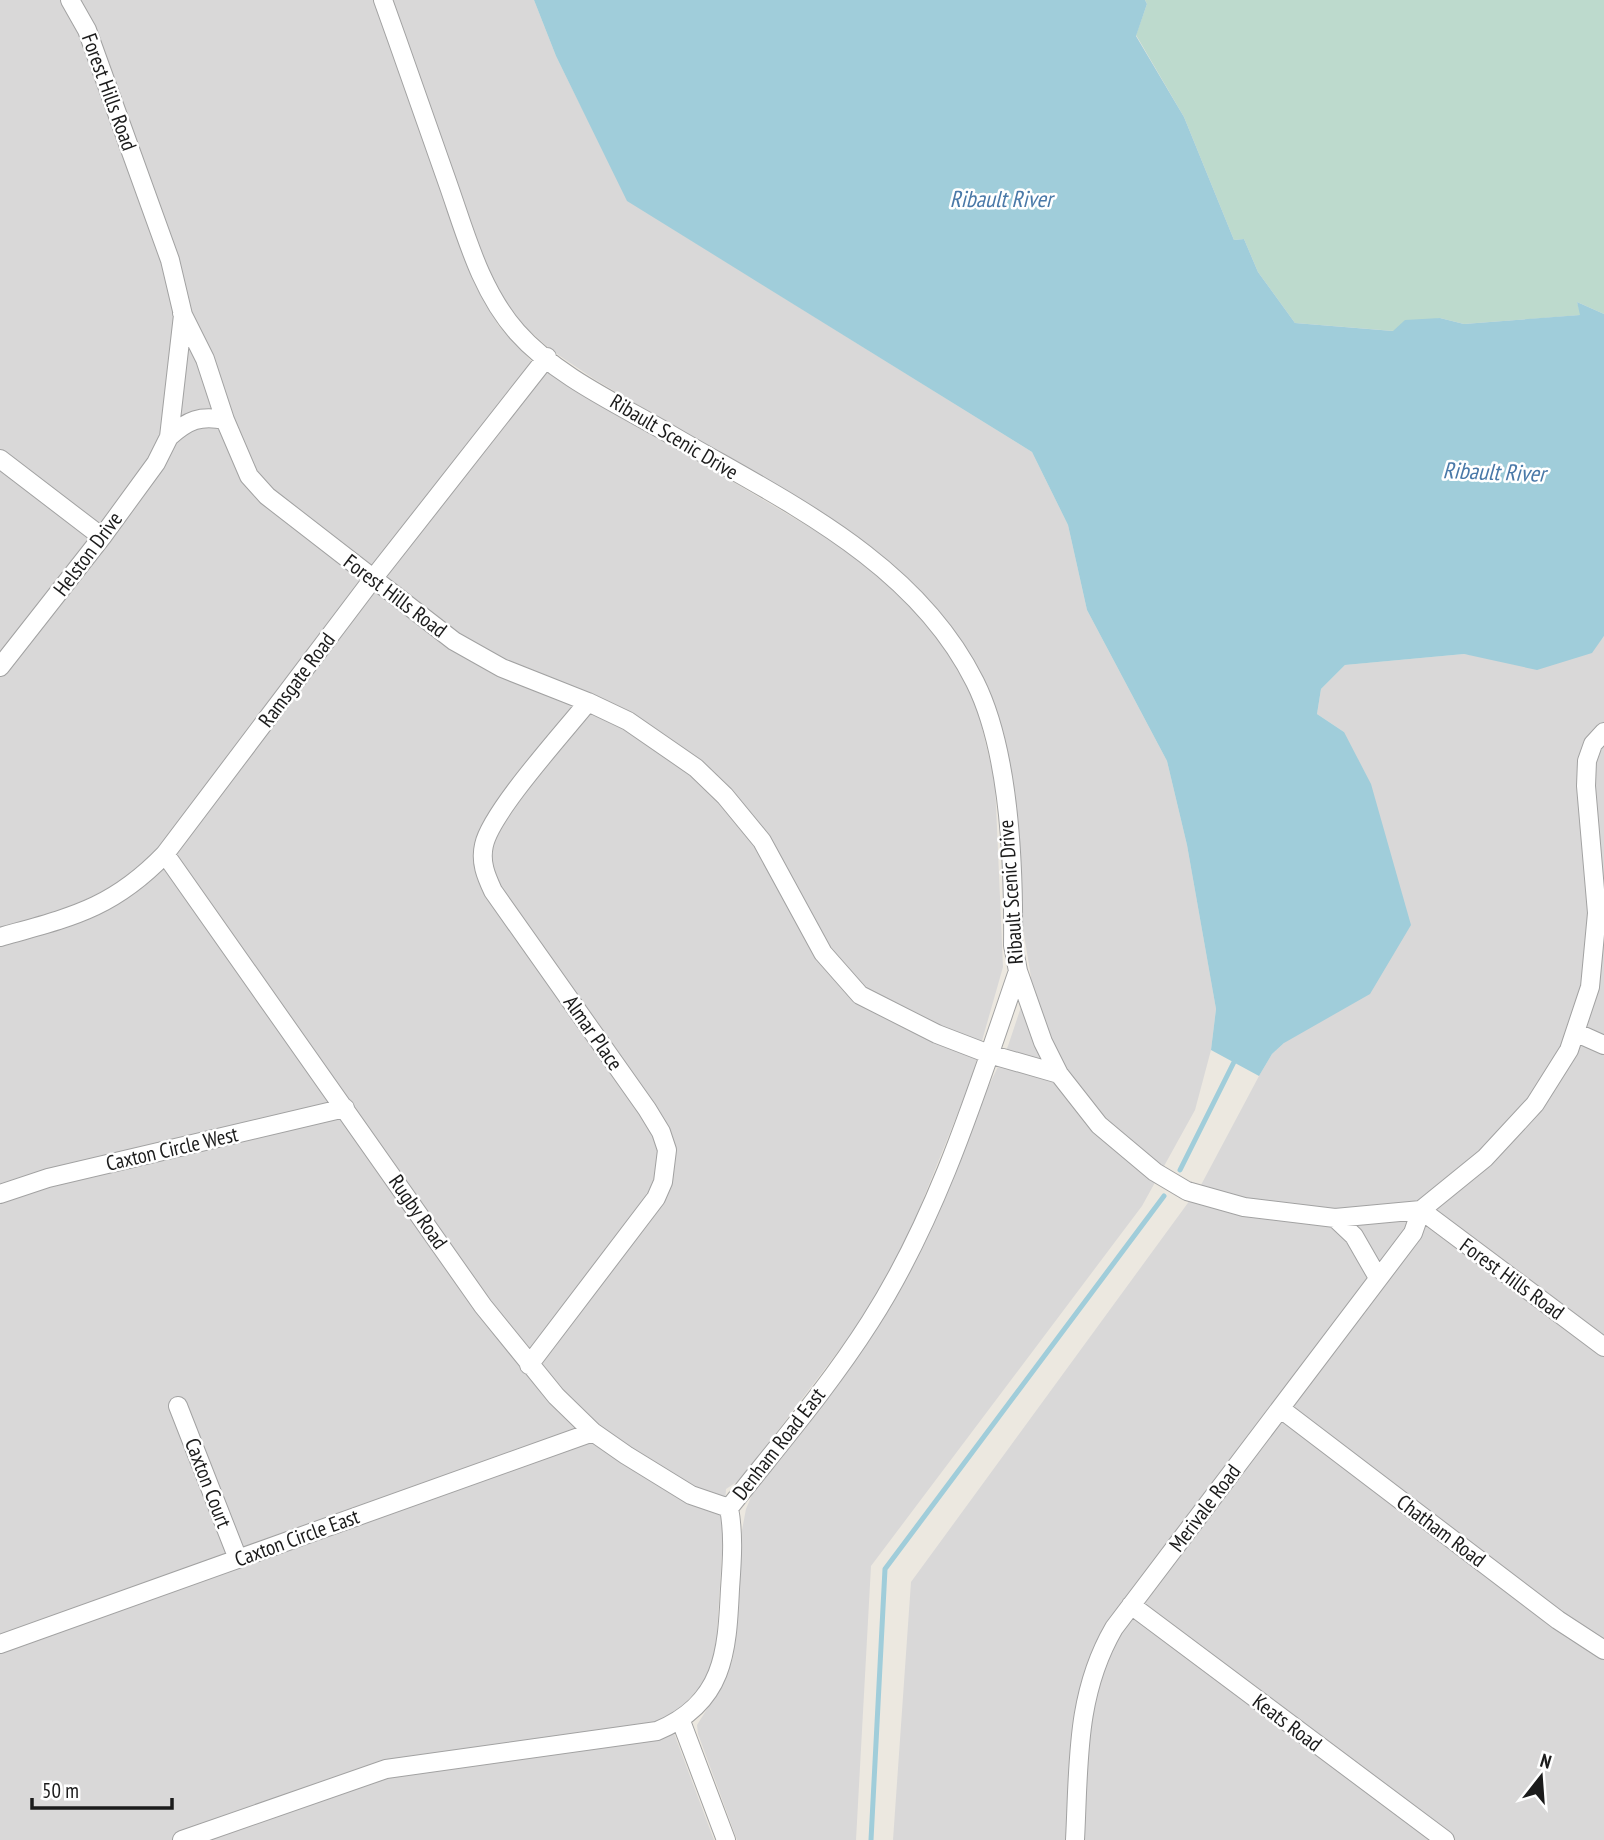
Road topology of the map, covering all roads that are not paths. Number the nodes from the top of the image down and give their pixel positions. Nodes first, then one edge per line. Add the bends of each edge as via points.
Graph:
1 (70, 0) edge
2 (383, 0) edge
3 (182, 313) junction
4 (547, 358) junction
5 (225, 420) junction
6 (169, 437) junction
7 (0, 459) edge
8 (102, 537) junction
9 (372, 580) junction
10 (0, 667) edge
11 (588, 702) junction
12 (1604, 732) edge
13 (165, 854) junction
14 (0, 937) edge
15 (1018, 971) junction
16 (1577, 1033) junction
17 (1604, 1045) edge
18 (989, 1054) junction
19 (1059, 1074) junction
20 (345, 1108) junction
21 (0, 1194) edge
22 (1421, 1210) junction
23 (1335, 1218) junction
24 (1377, 1276) junction
25 (1604, 1347) edge
26 (529, 1365) junction
27 (178, 1406) dead end
28 (1281, 1409) junction
29 (593, 1432) junction
30 (729, 1508) junction
31 (238, 1559) junction
32 (1131, 1605) junction
33 (0, 1644) edge
34 (1604, 1650) edge
35 (681, 1721) junction
36 (182, 1840) edge
37 (726, 1840) edge
38 (1075, 1840) edge
39 (1445, 1840) edge

1 - 3 street, Forest Hills Road via 87,30 165,248
2 - 4 street, Ribault Scenic Drive via 486,285 500,312
3 - 5 street, Forest Hills Road via 205,359
3 - 6 street, Forest Hills Road
4 - 9 street, Ramsgate Road
4 - 15 street, Ribault Scenic Drive via 842,537 876,562 932,616 976,683 998,748
5 - 6 street via 204,416 184,423
5 - 9 street, Forest Hills Road via 249,476 267,496
6 - 8 street, Helston Drive via 156,463
7 - 8 street
8 - 10 street, Helston Drive
9 - 11 street, Forest Hills Road via 463,646 502,668
9 - 13 street, Ramsgate Road
11 - 18 street, Forest Hills Road via 668,747 725,796 762,841 823,953 860,995
11 - 26 street, Almar Place via 497,817 484,843 485,873 493,891 661,1132 667,1165 656,1198
12 - 16 street via 1587,761 1597,913 1590,987
13 - 14 street, Ramsgate Road via 114,899 82,914
13 - 20 street, Rugby Road
15 - 18 street, Ribault Scenic Drive
15 - 19 street
16 - 17 street
16 - 22 street via 1549,1084 1504,1140
18 - 19 street
18 - 30 street, Denham Road East via 896,1278 838,1369
19 - 23 street via 1099,1125 1155,1172 1187,1191 1244,1207
20 - 21 street, Caxton Circle West via 48,1178
20 - 26 street, Rugby Road
22 - 23 street
22 - 24 street, Merivale Road via 1413,1233
22 - 25 street, Forest Hills Road
23 - 24 street via 1357,1241
24 - 28 street, Merivale Road
26 - 29 street, Rugby Road
27 - 31 street, Caxton Court
28 - 32 street, Merivale Road
28 - 34 street, Chatham Road
29 - 30 street, Rugby Road via 691,1494
29 - 31 street, Caxton Circle East
30 - 35 street, Denham Road East via 733,1531 723,1663 714,1684
31 - 33 street, Caxton Circle East
32 - 38 street, Merivale Road via 1097,1656 1087,1686
32 - 39 street, Keats Road
35 - 36 street, Denham Road East via 657,1731 386,1769
35 - 37 street

